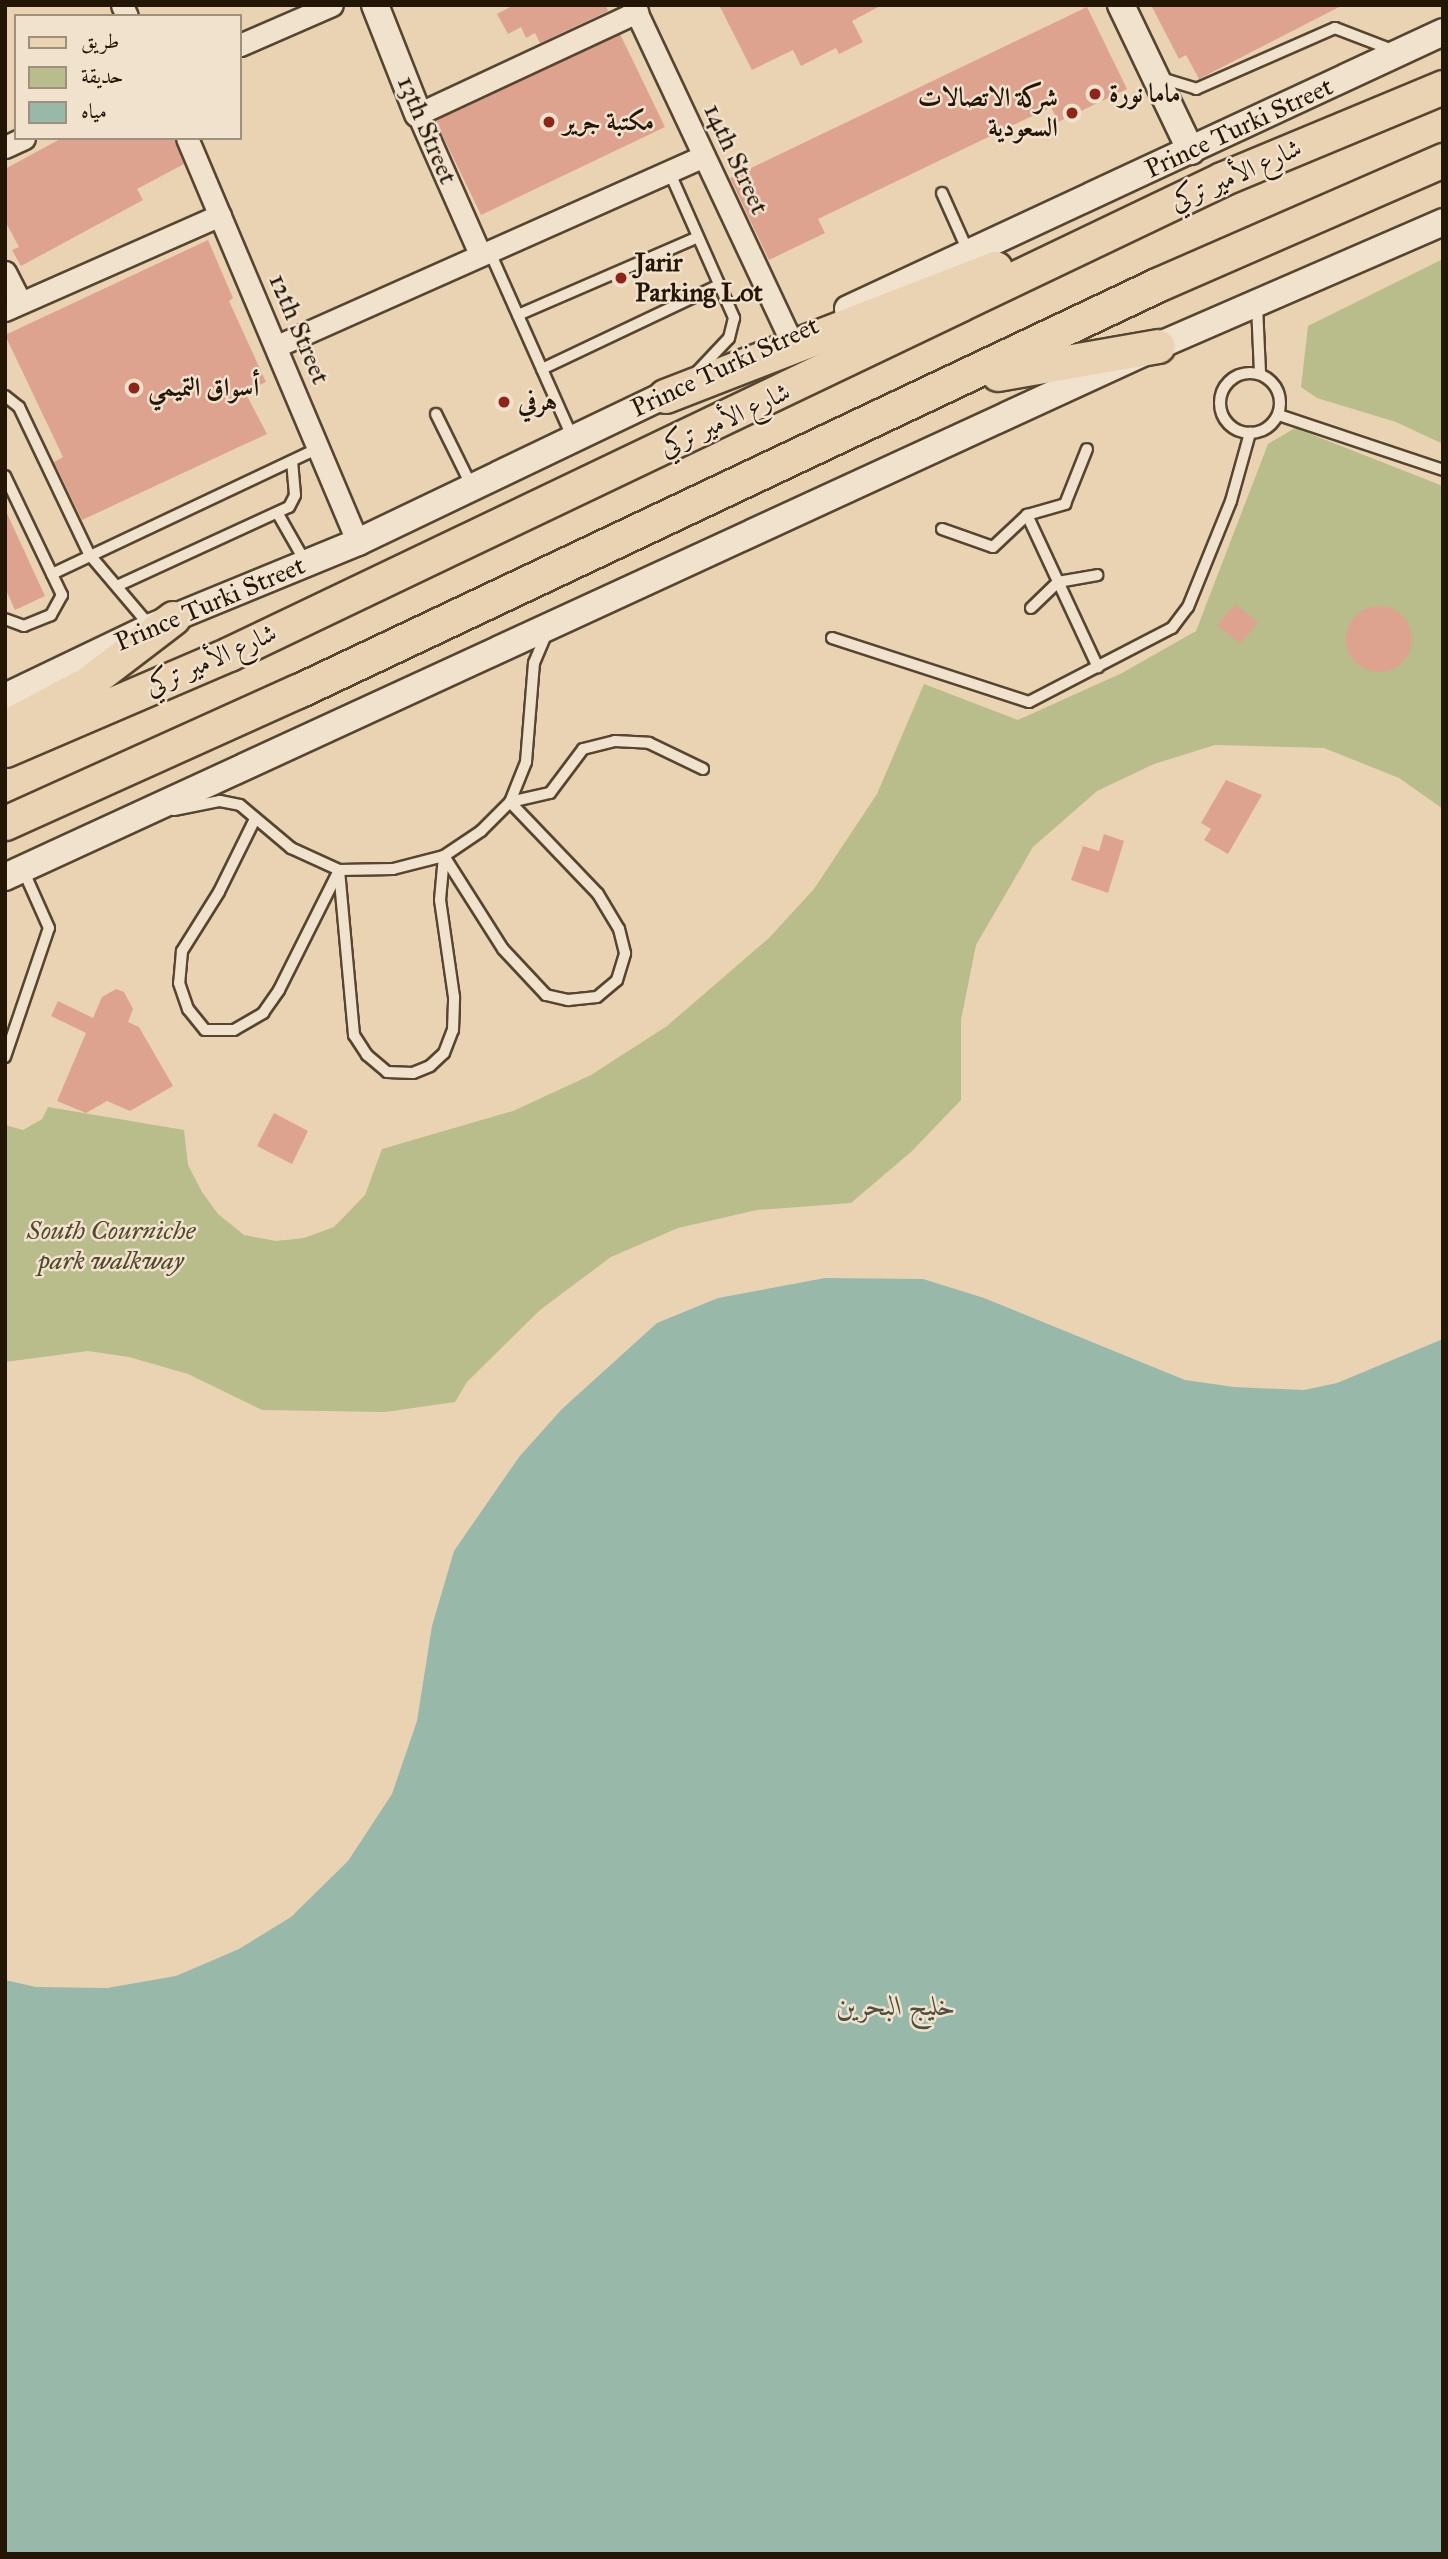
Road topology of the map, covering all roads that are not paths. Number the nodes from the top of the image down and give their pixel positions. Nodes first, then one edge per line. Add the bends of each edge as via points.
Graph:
1 (332, 5) edge
2 (375, 5) edge
3 (1121, 5) edge
4 (635, 9) edge
5 (1443, 32) edge
6 (242, 44) edge
7 (1398, 52) junction
8 (1155, 76) junction
9 (1443, 87) edge
10 (418, 114) junction
11 (188, 140) edge
12 (1191, 151) junction
13 (704, 156) junction
14 (1443, 160) edge
15 (669, 171) junction
16 (1222, 179) junction
17 (942, 193) dead end
18 (220, 215) junction
19 (1443, 222) edge
20 (698, 237) junction
21 (484, 252) junction
22 (970, 253) junction
23 (5, 272) edge
24 (719, 285) junction
25 (13, 306) edge
26 (1257, 306) junction
27 (518, 315) junction
28 (789, 336) junction
29 (277, 346) junction
30 (1158, 346) junction
31 (542, 369) junction
32 (1260, 373) junction
33 (961, 380) junction
34 (673, 392) junction
35 (5, 396) edge
36 (436, 414) dead end
37 (1279, 415) junction
38 (1250, 433) junction
39 (573, 439) junction
40 (319, 448) junction
41 (1087, 449) dead end
42 (292, 460) junction
43 (1443, 470) edge
44 (5, 476) edge
45 (472, 487) junction
46 (278, 514) junction
47 (1027, 515) junction
48 (942, 529) dead end
49 (358, 542) junction
50 (89, 554) junction
51 (306, 563) junction
52 (52, 574) junction
53 (1097, 575) dead end
54 (1058, 582) junction
55 (117, 586) junction
56 (1031, 608) dead end
57 (5, 619) edge
58 (162, 622) junction
59 (550, 626) junction
60 (832, 638) dead end
61 (1098, 667) junction
62 (5, 697) edge
63 (5, 727) edge
64 (5, 750) edge
65 (703, 769) dead end
66 (510, 802) junction
67 (141, 816) junction
68 (256, 819) junction
69 (5, 823) edge
70 (444, 856) junction
71 (340, 870) junction
72 (14, 873) edge
73 (5, 1057) edge

1 - 6 street
2 - 10 street, 13th Street
3 - 8 street
4 - 10 street
4 - 13 street, 14th Street
5 - 7 street, Prince Turki Street
7 - 8 lane via 1335,28 1196,89
7 - 12 street, Prince Turki Street
8 - 12 street
9 - 16 main road, شارع الأمير تركي
10 - 21 street, 13th Street
11 - 18 street, 12th Street
12 - 22 street, Prince Turki Street
13 - 15 street
13 - 28 street, 14th Street
14 - 33 main road via 1158,284
15 - 20 lane
15 - 21 street
16 - 34 main road
16 - 64 main road, شارع الأمير تركي via 229,654
17 - 22 lane
18 - 25 street
18 - 29 street, 12th Street
19 - 26 street
20 - 24 lane
20 - 27 lane
21 - 27 lane
21 - 29 street
22 - 28 street, Prince Turki Street
23 - 25 street
24 - 31 lane
24 - 34 lane via 734,327 718,351
26 - 30 street
26 - 32 lane
27 - 31 lane
28 - 34 street, Prince Turki Street
29 - 40 street, 12th Street
30 - 33 main road
30 - 59 street
31 - 39 lane
32 - 37 lane via 1276,385
32 - 38 lane via 1231,379 1221,396 1228,424
33 - 69 main road
34 - 39 street, Prince Turki Street
35 - 50 lane via 19,407
36 - 45 lane
37 - 38 lane via 1266,429
37 - 43 lane
38 - 61 lane via 1234,493 1188,607 1172,628
39 - 45 street, Prince Turki Street
40 - 42 lane
40 - 49 street, 12th Street
41 - 47 lane via 1065,504
42 - 46 lane via 295,495
42 - 50 lane
44 - 52 lane
45 - 49 street, Prince Turki Street
46 - 51 lane
46 - 55 lane
47 - 48 lane via 993,547
47 - 54 lane
49 - 51 street, Prince Turki Street
50 - 52 lane
50 - 55 lane
51 - 58 street, Prince Turki Street
52 - 57 lane via 62,595 51,615 24,626
53 - 54 lane
54 - 56 lane
54 - 61 lane
55 - 58 lane
58 - 62 street, Prince Turki Street
58 - 63 main road via 88,683
59 - 66 lane via 534,663 526,762
59 - 67 street
60 - 61 lane via 1029,702
65 - 66 lane via 649,743 615,741 583,749 550,793
66 - 70 lane via 481,831
66 - 70 lane via 598,894 620,929 625,953 617,980 597,997 568,1000 546,995 503,949
67 - 68 lane via 220,801 240,805
67 - 72 street
68 - 71 lane via 291,848
68 - 71 lane via 182,951 179,983 188,1009 205,1030 234,1030 263,1013
70 - 71 lane via 393,869
70 - 71 lane via 440,900 454,997 453,1030 444,1053 413,1073 387,1072 367,1055 354,1035
72 - 73 lane via 50,928

